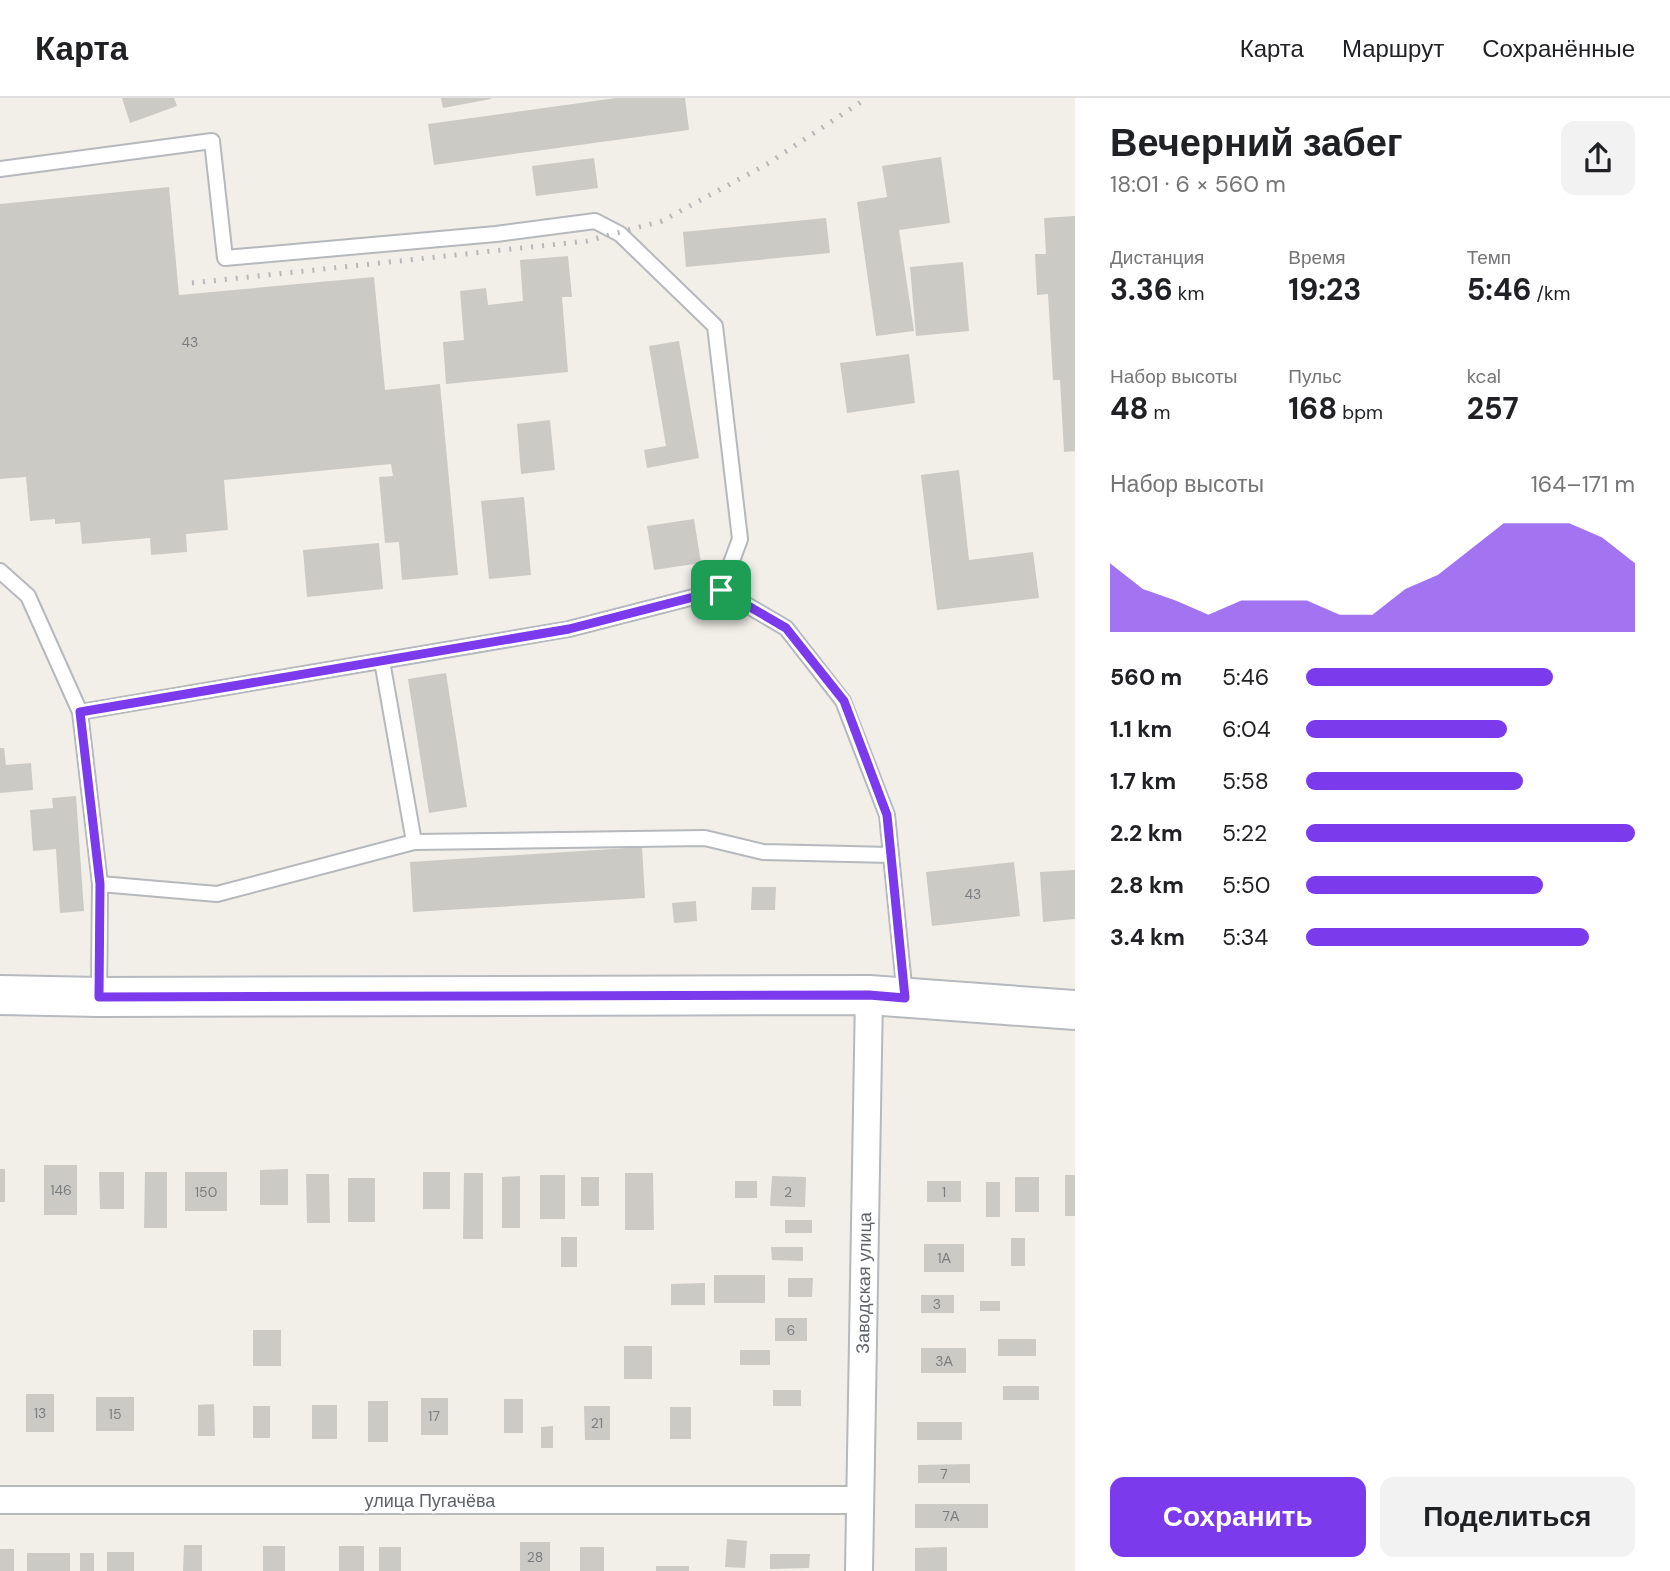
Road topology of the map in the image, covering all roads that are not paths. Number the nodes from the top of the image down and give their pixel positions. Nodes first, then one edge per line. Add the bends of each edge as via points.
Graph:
1 (0, 169) edge
2 (0, 571) edge
3 (721, 590) junction
4 (382, 661) junction
5 (80, 712) junction
6 (414, 842) junction
7 (891, 855) junction
8 (100, 884) junction
9 (0, 995) edge
10 (887, 996) junction
11 (99, 997) junction
12 (1075, 1010) edge
13 (0, 1500) edge
14 (860, 1500) junction
15 (859, 1571) edge

1 - 3 lane via 212,141 225,258 595,221 620,234 715,326 740,539
2 - 5 lane via 28,596
3 - 4 lane via 569,629
3 - 7 lane via 786,628 844,701 887,815
4 - 5 lane
4 - 6 lane
5 - 8 lane
6 - 7 lane via 705,838 763,852
6 - 8 lane via 217,894
7 - 10 lane
8 - 11 lane
9 - 11 main road
10 - 11 main road
10 - 12 main road
10 - 14 street, Заводская улица
13 - 14 street, улица Пугачёва
14 - 15 street, Заводская улица

